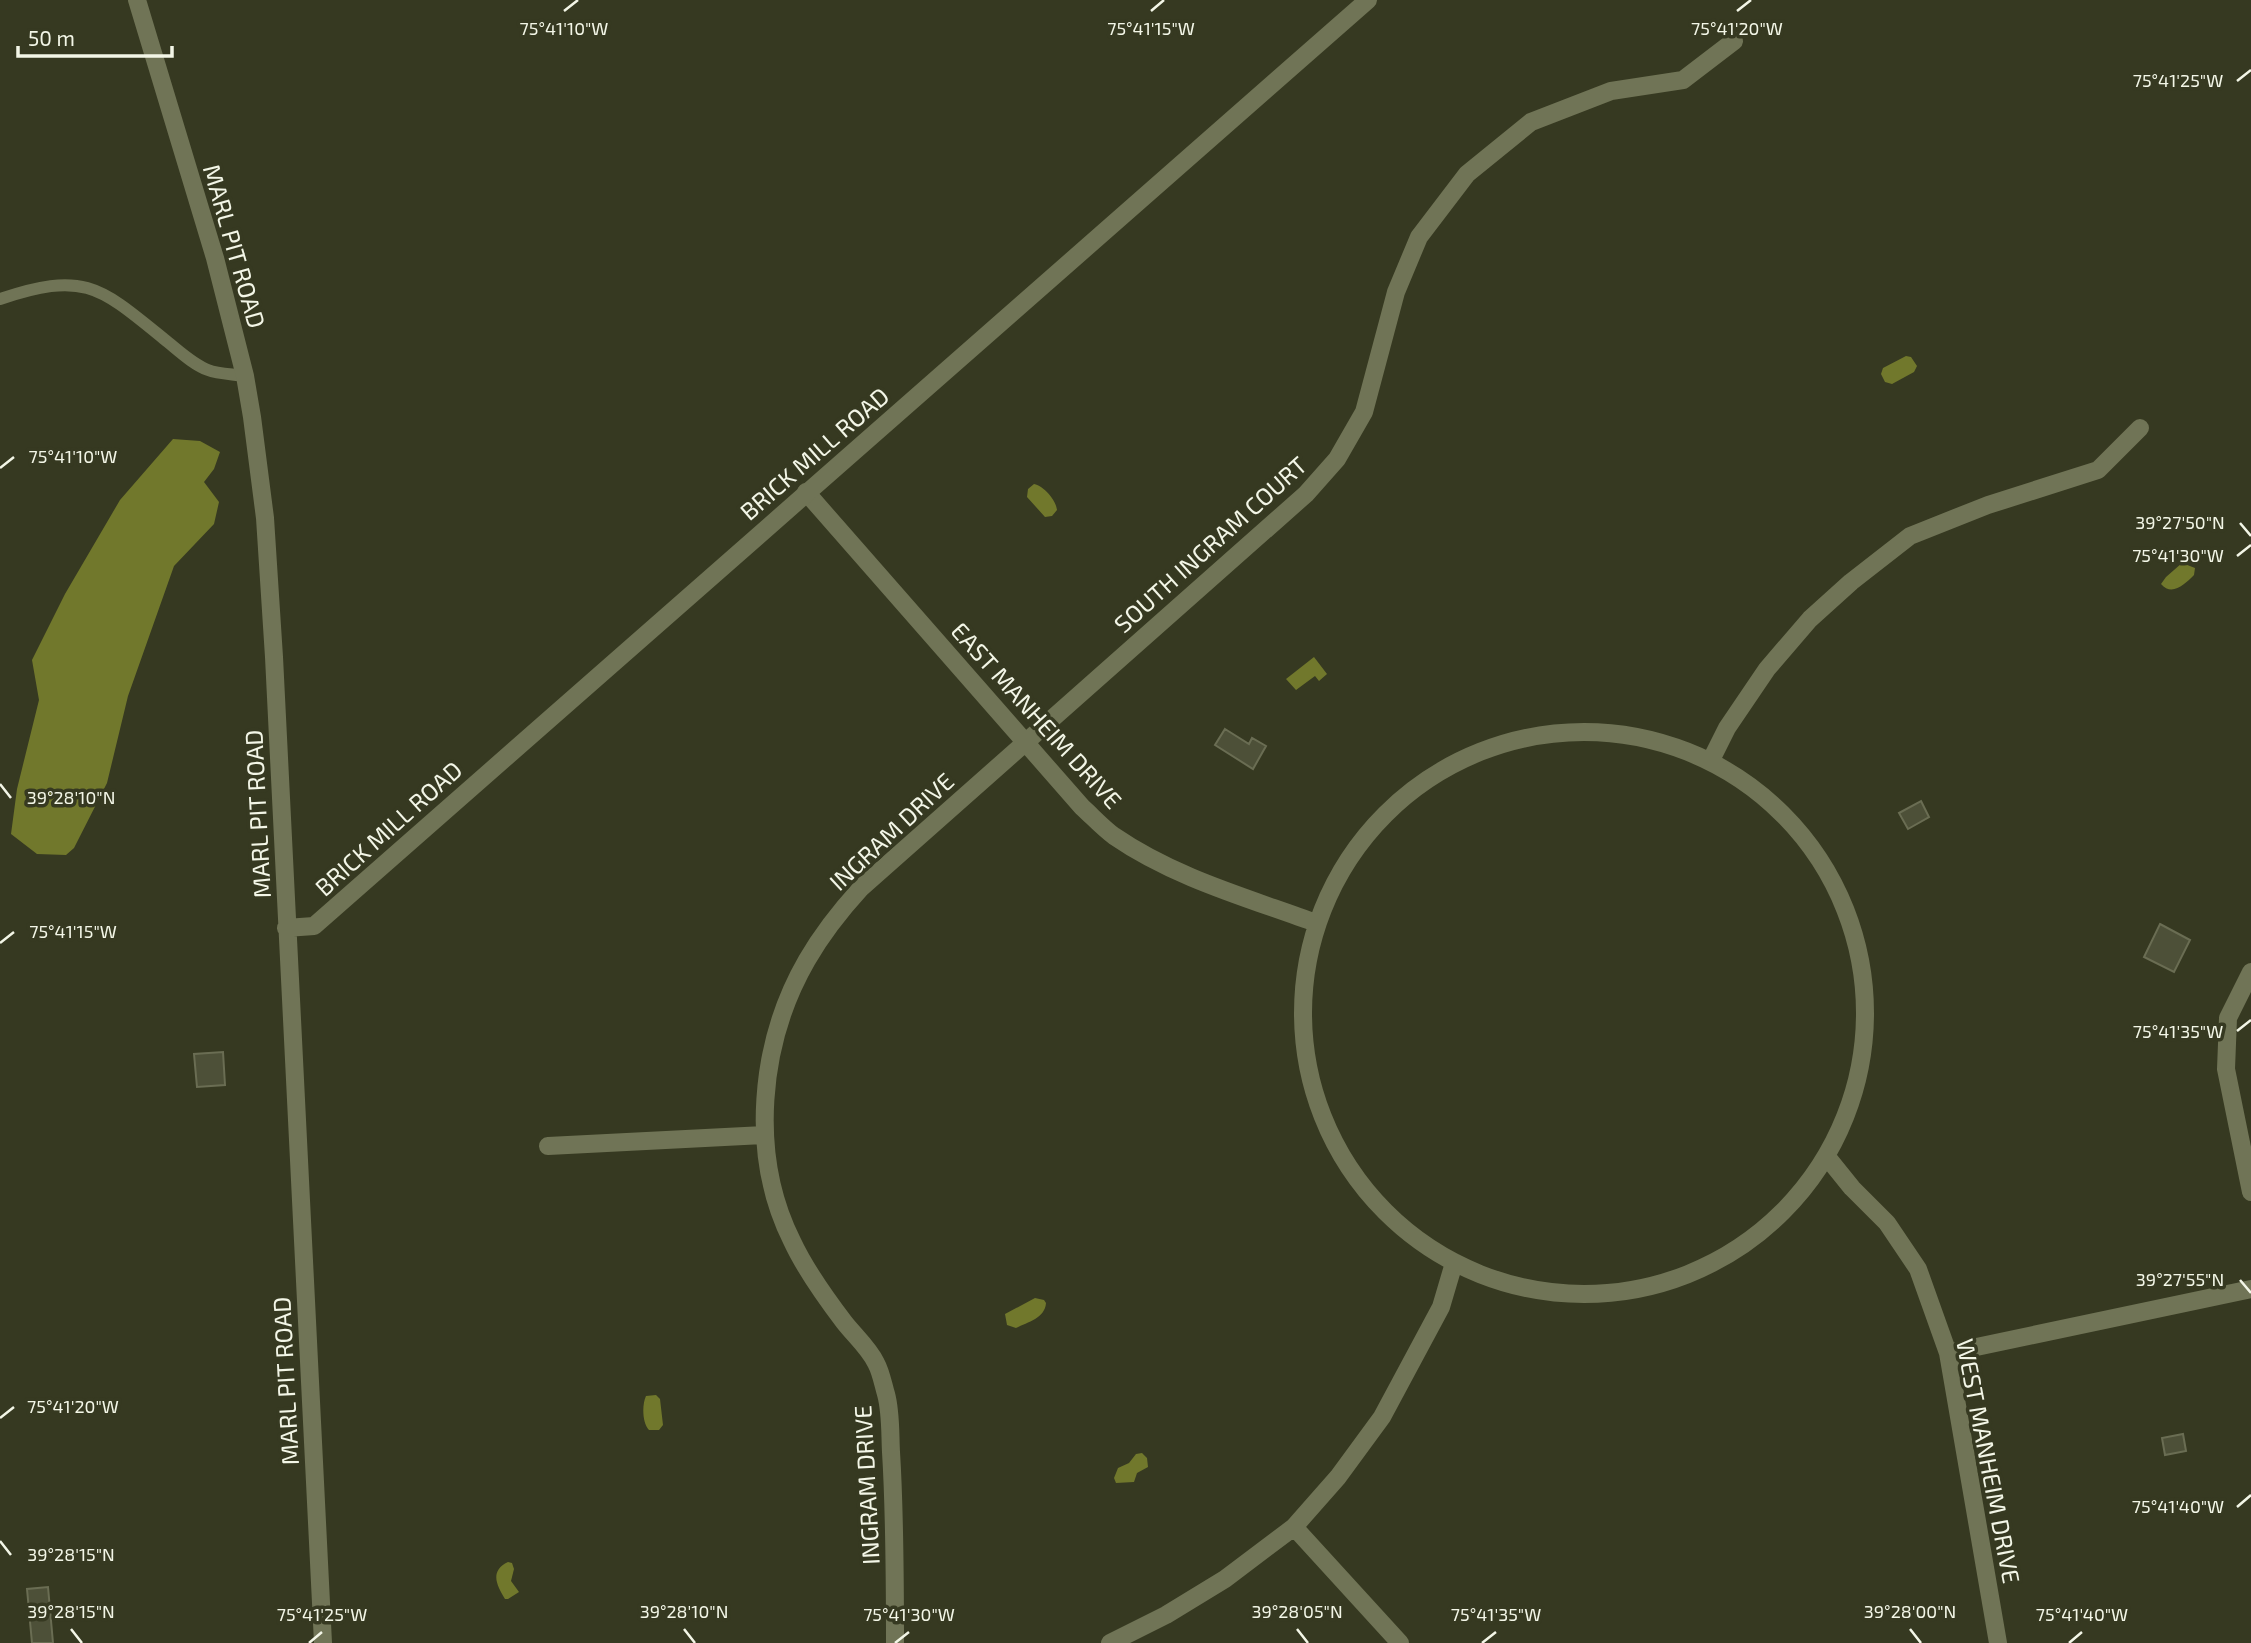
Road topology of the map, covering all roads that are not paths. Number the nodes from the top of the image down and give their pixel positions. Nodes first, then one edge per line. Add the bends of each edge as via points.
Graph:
1 (136, 0) edge
2 (1368, 0) edge
3 (1734, 41) dead end
4 (0, 299) edge
5 (245, 376) junction
6 (2140, 428) dead end
7 (806, 492) junction
8 (1025, 742) junction
9 (1710, 762) junction
10 (1316, 923) junction
11 (286, 928) junction
12 (2251, 972) edge
13 (765, 1135) junction
14 (548, 1146) dead end
15 (1827, 1157) junction
16 (2251, 1192) edge
17 (1454, 1263) junction
18 (2251, 1289) edge
19 (1948, 1353) junction
20 (1294, 1527) junction
21 (323, 1643) edge
22 (895, 1643) edge
23 (1110, 1643) edge
24 (1400, 1643) edge
25 (1998, 1643) edge

1 - 5 street, MARL PIT ROAD via 215,258
2 - 7 street, BRICK MILL ROAD
3 - 8 street, SOUTH INGRAM COURT via 1683,80 1612,91 1531,122 1467,174 1419,237 1396,292 1364,412 1338,459 1306,494
4 - 5 lane via 58,285 81,285 120,303 207,370
5 - 11 street, MARL PIT ROAD via 270,576
6 - 9 street via 2098,470 1910,536 1810,619 1767,669
7 - 8 street, EAST MANHEIM DRIVE
7 - 11 street, BRICK MILL ROAD via 314,926
8 - 10 street, EAST MANHEIM DRIVE via 1112,835 1176,871
8 - 13 street, INGRAM DRIVE via 869,881 824,933 791,992 779,1026 766,1095
9 - 10 street via 1665,744 1618,733 1570,731 1522,738 1476,752 1395,803 1362,838
9 - 15 street via 1754,789 1791,824 1822,864 1846,910 1860,959 1866,1010 1861,1061 1848,1111
10 - 17 street via 1304,979 1303,1036 1313,1091 1335,1144 1367,1191 1407,1232
11 - 21 street, MARL PIT ROAD
12 - 16 street via 2228,1018 2226,1069
13 - 14 street
13 - 22 street, INGRAM DRIVE via 775,1201 792,1242 876,1363 887,1397 894,1495
15 - 17 street via 1795,1200 1756,1236 1712,1265 1662,1284 1609,1294 1556,1293 1504,1283
15 - 19 street, WEST MANHEIM DRIVE via 1887,1223 1918,1269
17 - 20 street via 1441,1307 1382,1417
18 - 19 street
19 - 25 street, WEST MANHEIM DRIVE
20 - 23 street via 1225,1579
20 - 24 street

